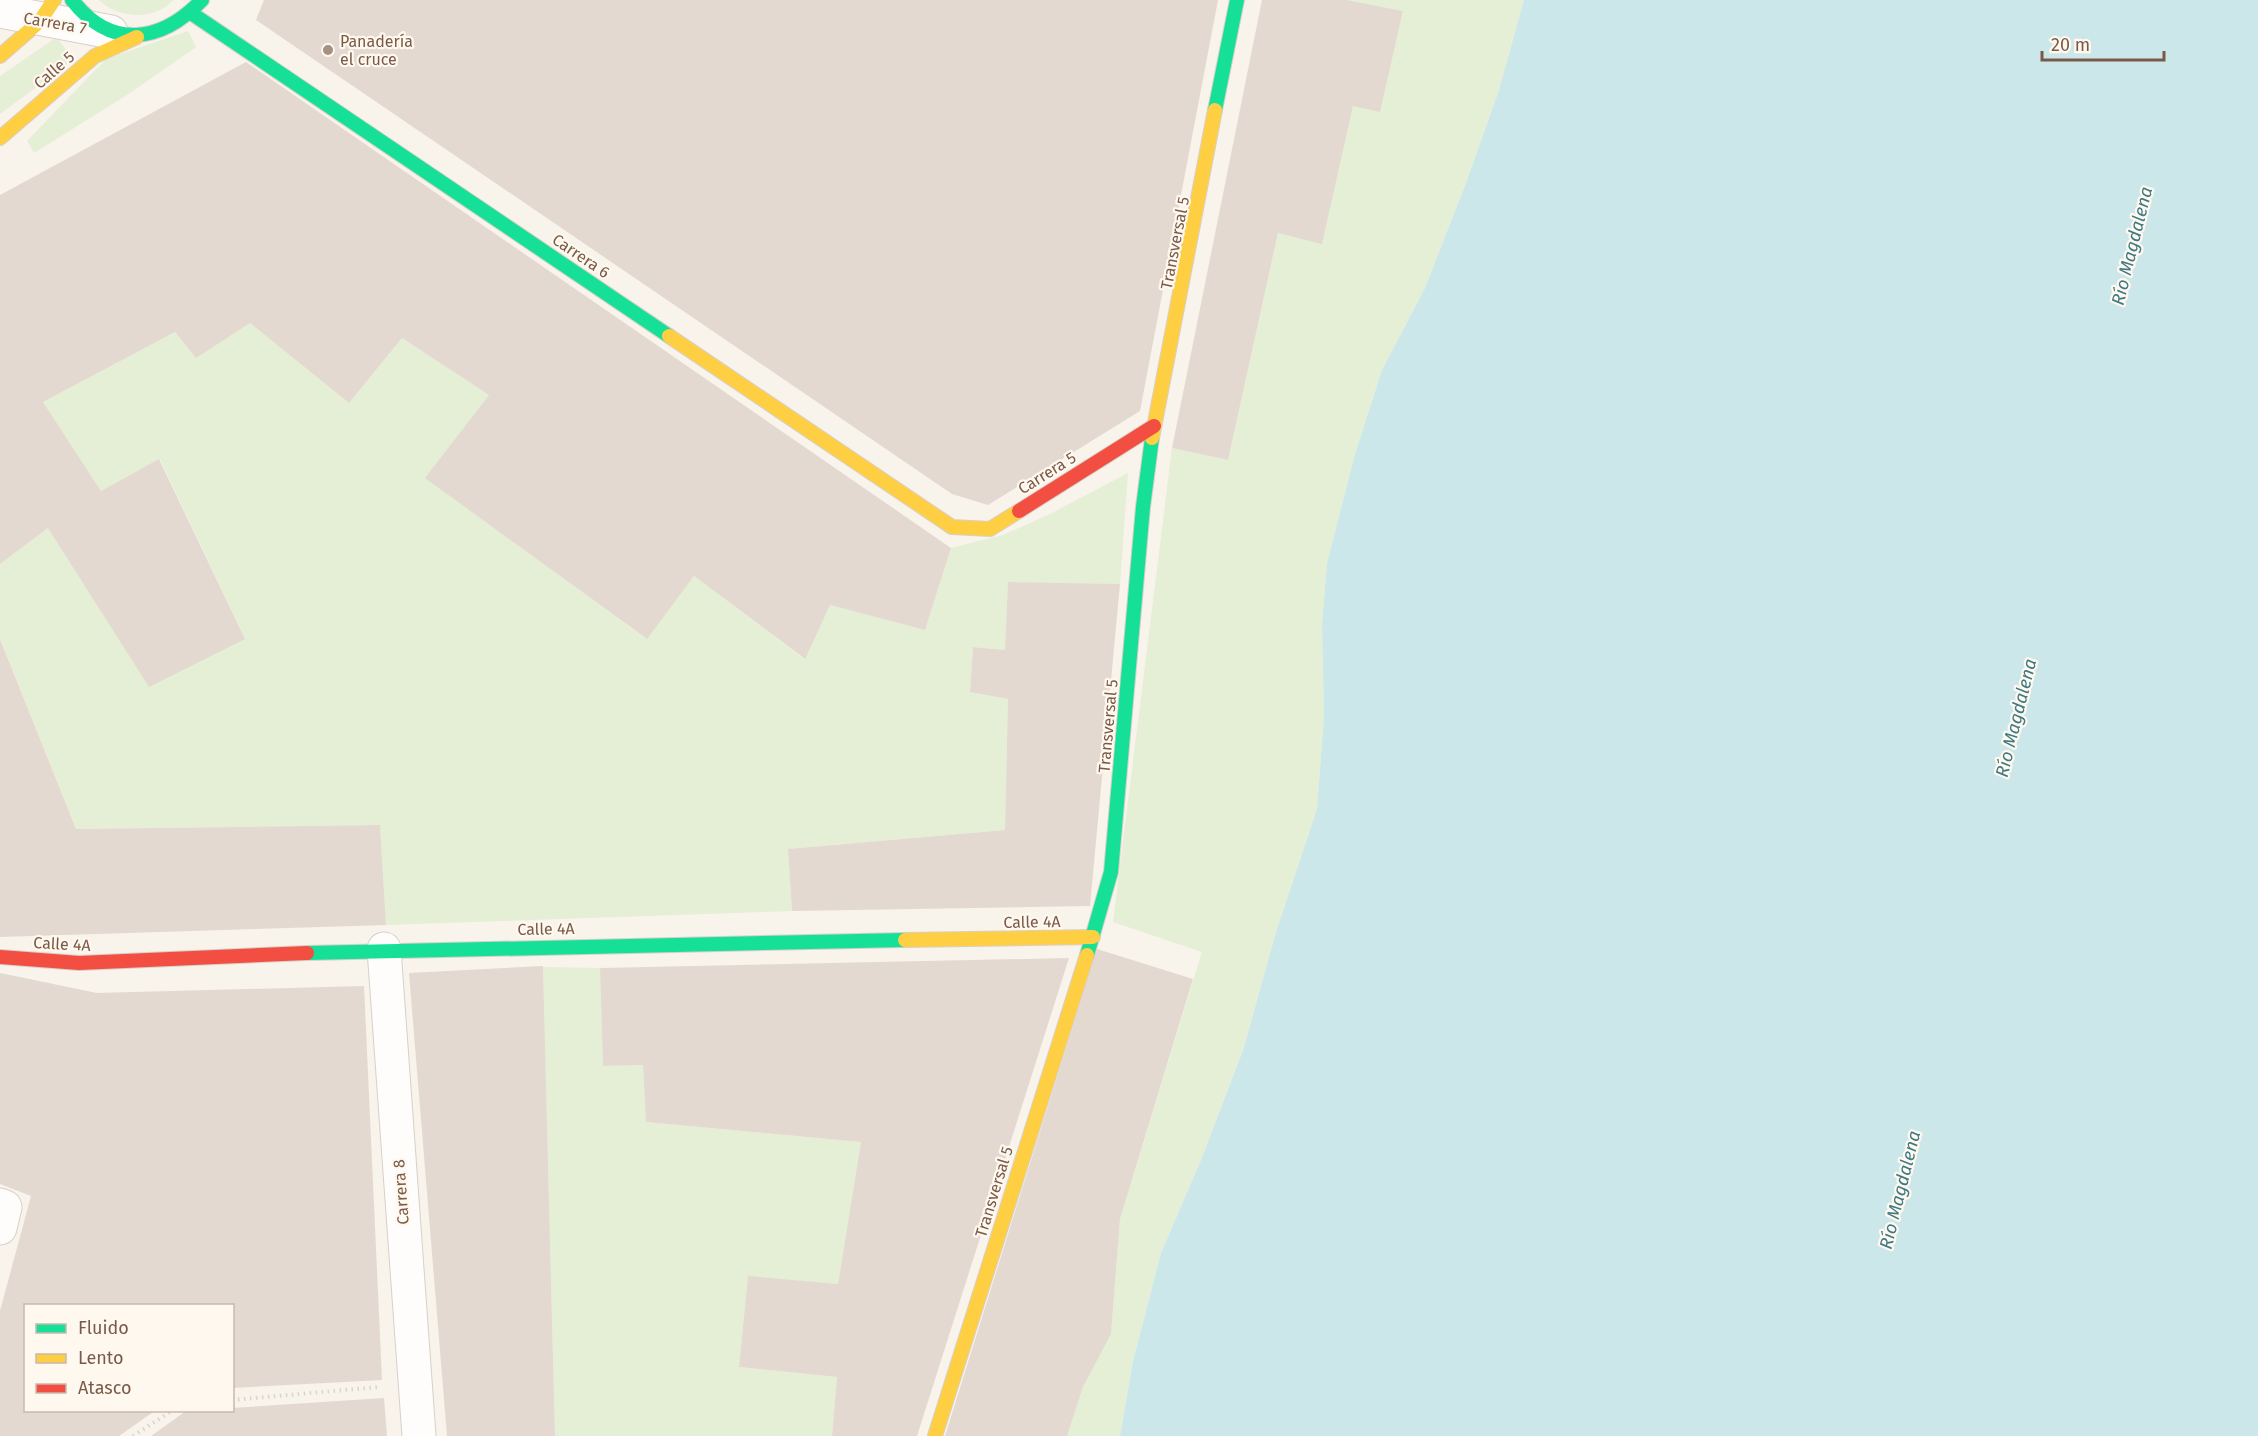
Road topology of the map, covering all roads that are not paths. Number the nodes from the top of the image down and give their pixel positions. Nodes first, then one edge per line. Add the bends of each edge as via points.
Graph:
1 (72, 0) edge
2 (202, 0) edge
3 (1237, 0) edge
4 (47, 10) edge
5 (0, 11) edge
6 (191, 13) junction
7 (124, 35) junction
8 (0, 56) edge
9 (0, 138) edge
10 (1154, 426) junction
11 (952, 527) joint
12 (1093, 937) junction
13 (384, 949) junction
14 (0, 957) edge
15 (419, 1436) edge
16 (935, 1436) edge

1 - 7 street via 91,22
2 - 6 street, Calle 5
3 - 10 street, Transversal 5
4 - 5 street, Carrera 7
4 - 7 street, Carrera 7
4 - 8 street
6 - 7 street, Calle 5 via 158,33
6 - 11 street, Carrera 6
7 - 9 street, Calle 5
10 - 11 street, Carrera 5 via 990,529
10 - 12 street, Transversal 5 via 1143,507 1111,872
12 - 13 street, Calle 4A
12 - 16 street, Transversal 5
13 - 14 street, Calle 4A via 79,963
13 - 15 street, Carrera 8

